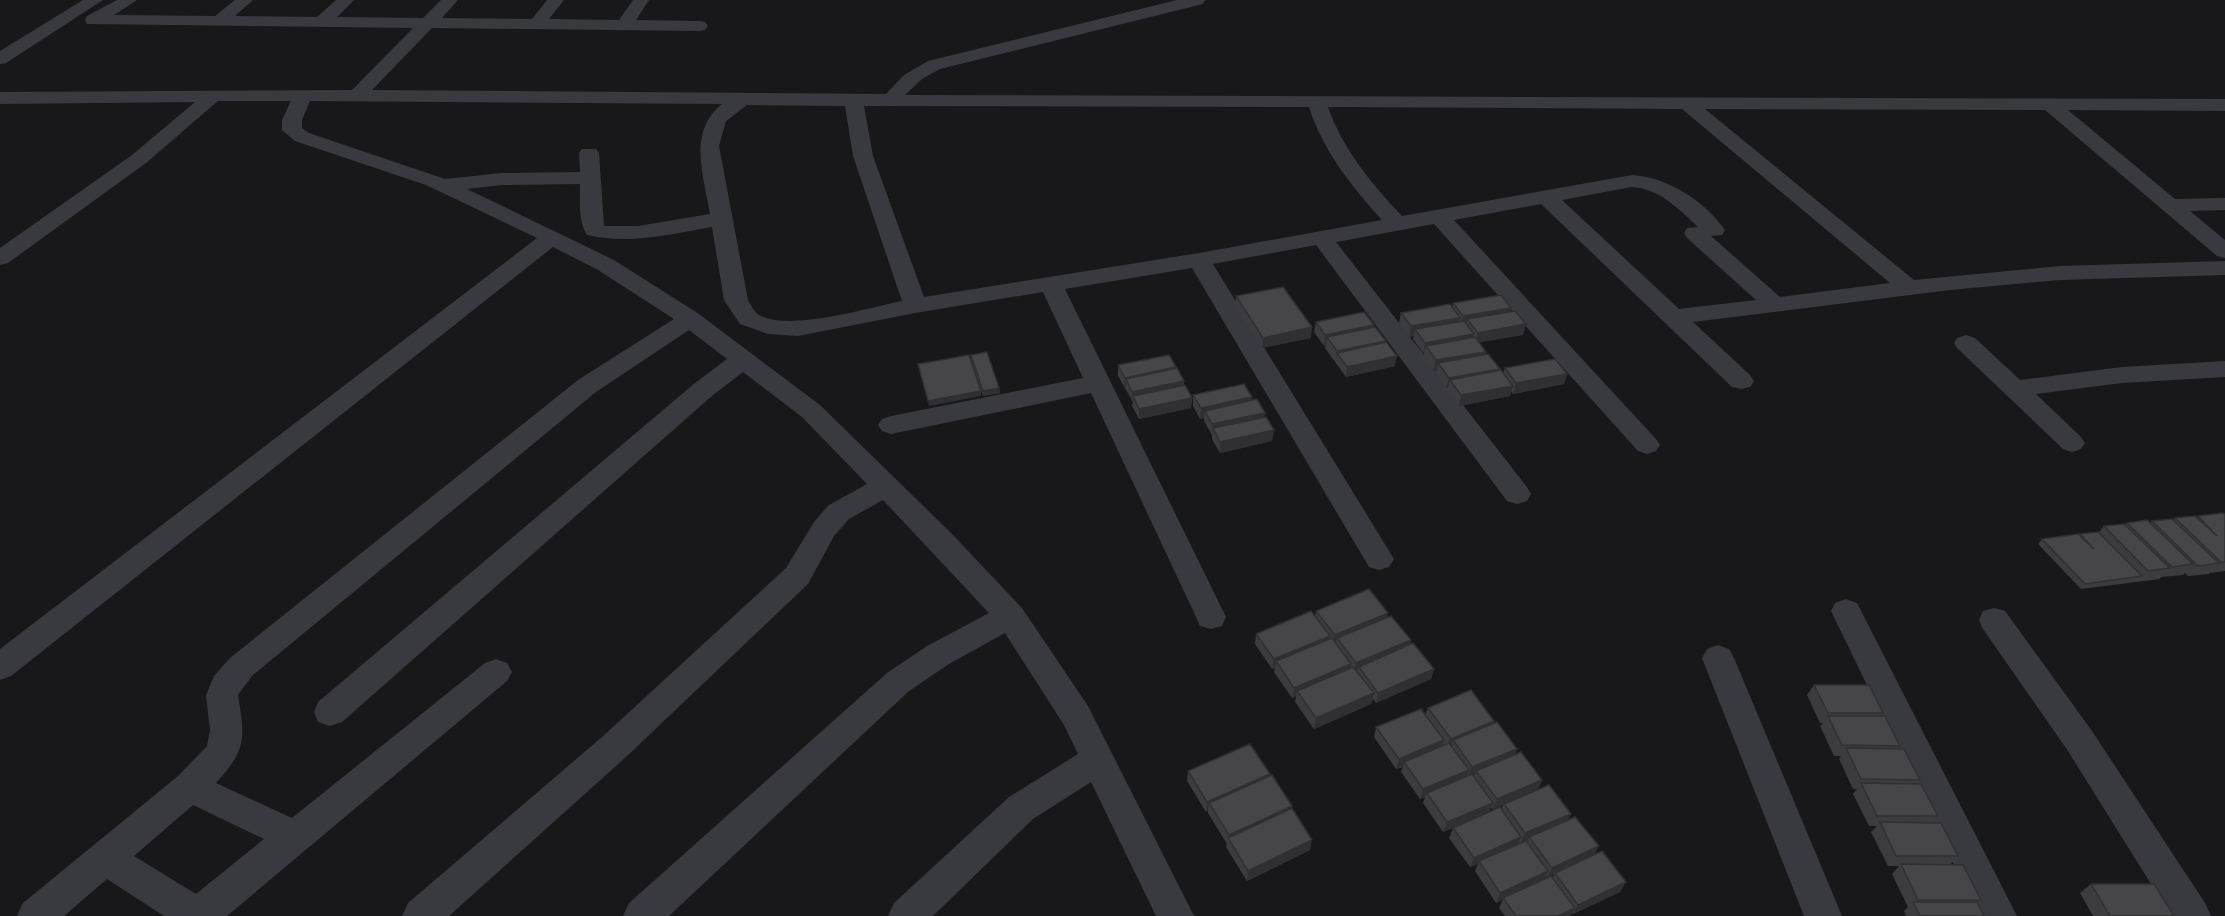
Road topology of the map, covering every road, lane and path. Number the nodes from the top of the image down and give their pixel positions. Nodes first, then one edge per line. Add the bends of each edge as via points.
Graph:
1 (95, 0) edge
2 (129, 0) edge
3 (245, 0) edge
4 (346, 0) edge
5 (450, 0) edge
6 (556, 0) edge
7 (641, 0) edge
8 (1197, 0) edge
9 (219, 21) junction
10 (321, 22) junction
11 (428, 24) junction
12 (536, 25) junction
13 (624, 26) junction
14 (699, 26) dead end
15 (0, 59) edge
16 (214, 95) junction
17 (303, 95) junction
18 (356, 96) junction
19 (0, 98) edge
20 (743, 99) junction
21 (854, 100) junction
22 (892, 100) junction
23 (2225, 105) edge
24 (1320, 112) junction
25 (1701, 114) junction
26 (2065, 117) junction
27 (589, 153) dead end
28 (590, 178) junction
29 (442, 185) junction
30 (1546, 196) junction
31 (2225, 204) edge
32 (2170, 205) junction
33 (1439, 216) junction
34 (722, 219) junction
35 (1397, 224) junction
36 (552, 237) junction
37 (1321, 237) junction
38 (2225, 251) edge
39 (0, 258) edge
40 (1199, 260) junction
41 (2225, 268) edge
42 (1051, 284) junction
43 (1909, 288) junction
44 (1774, 304) junction
45 (915, 306) junction
46 (1674, 317) junction
47 (691, 319) junction
48 (1966, 343) dead end
49 (743, 359) junction
50 (2225, 369) edge
51 (1741, 381) dead end
52 (1098, 383) junction
53 (2014, 389) junction
54 (891, 426) dead end
55 (2072, 443) dead end
56 (1647, 445) dead end
57 (886, 486) junction
58 (1517, 494) dead end
59 (1379, 559) dead end
60 (1846, 611) dead end
61 (1011, 617) junction
62 (1211, 617) dead end
63 (1994, 620) dead end
64 (1718, 658) dead end
65 (0, 668) edge
66 (496, 672) dead end
67 (330, 712) dead end
68 (1098, 759) junction
69 (190, 787) junction
70 (294, 836) junction
71 (105, 858) junction
72 (36, 916) edge
73 (198, 916) edge
74 (421, 916) edge
75 (642, 916) edge
76 (907, 916) edge
77 (1175, 916) edge
78 (1823, 916) edge
79 (1998, 916) edge
80 (2192, 916) edge

1 - 15 street
2 - 9 street via 93,20
3 - 9 street
4 - 10 street
5 - 11 street
6 - 12 street
7 - 13 street
8 - 22 street via 934,65 906,80
9 - 10 street
10 - 11 street
11 - 12 street
11 - 18 street
12 - 13 street
13 - 14 street
16 - 17 street
16 - 19 street
16 - 39 street via 140,159
17 - 18 street
17 - 29 street via 292,120 292,130 302,137
18 - 20 street
20 - 21 street
20 - 34 street via 718,116 711,128 709,146
21 - 22 street
21 - 45 street via 863,156
22 - 24 street
23 - 26 street
24 - 25 street
24 - 35 street via 1362,185
25 - 26 street
25 - 43 street
26 - 32 street
27 - 28 street
28 - 29 street via 502,179
28 - 34 street via 592,222 595,230 605,234
29 - 36 street
30 - 33 street
30 - 44 street via 1643,180 1665,187
30 - 46 street
31 - 32 street
32 - 38 street
33 - 35 street
33 - 56 street
34 - 45 street via 736,300 747,319 768,327 798,329
35 - 37 street
36 - 47 street via 606,265
36 - 65 street
37 - 40 street
37 - 58 street
40 - 42 street
40 - 59 street
41 - 43 street via 2060,273
42 - 45 street
42 - 52 street
43 - 44 street
44 - 46 street
46 - 51 street
47 - 49 street
47 - 69 street via 587,386 241,667 225,685 222,695 226,742 219,756
48 - 53 street
49 - 57 street via 811,411
49 - 67 street
50 - 53 street via 2122,375
52 - 54 street
52 - 62 street
53 - 55 street
57 - 61 street
57 - 74 street via 839,512 824,529 797,576 614,747
60 - 79 street
61 - 68 street via 1076,716
61 - 75 street via 960,640 898,682
63 - 80 street via 2080,741
64 - 78 street
66 - 70 street
68 - 76 street via 1021,808
68 - 77 street
69 - 70 street
69 - 71 street
70 - 73 street
71 - 72 street
71 - 73 street

